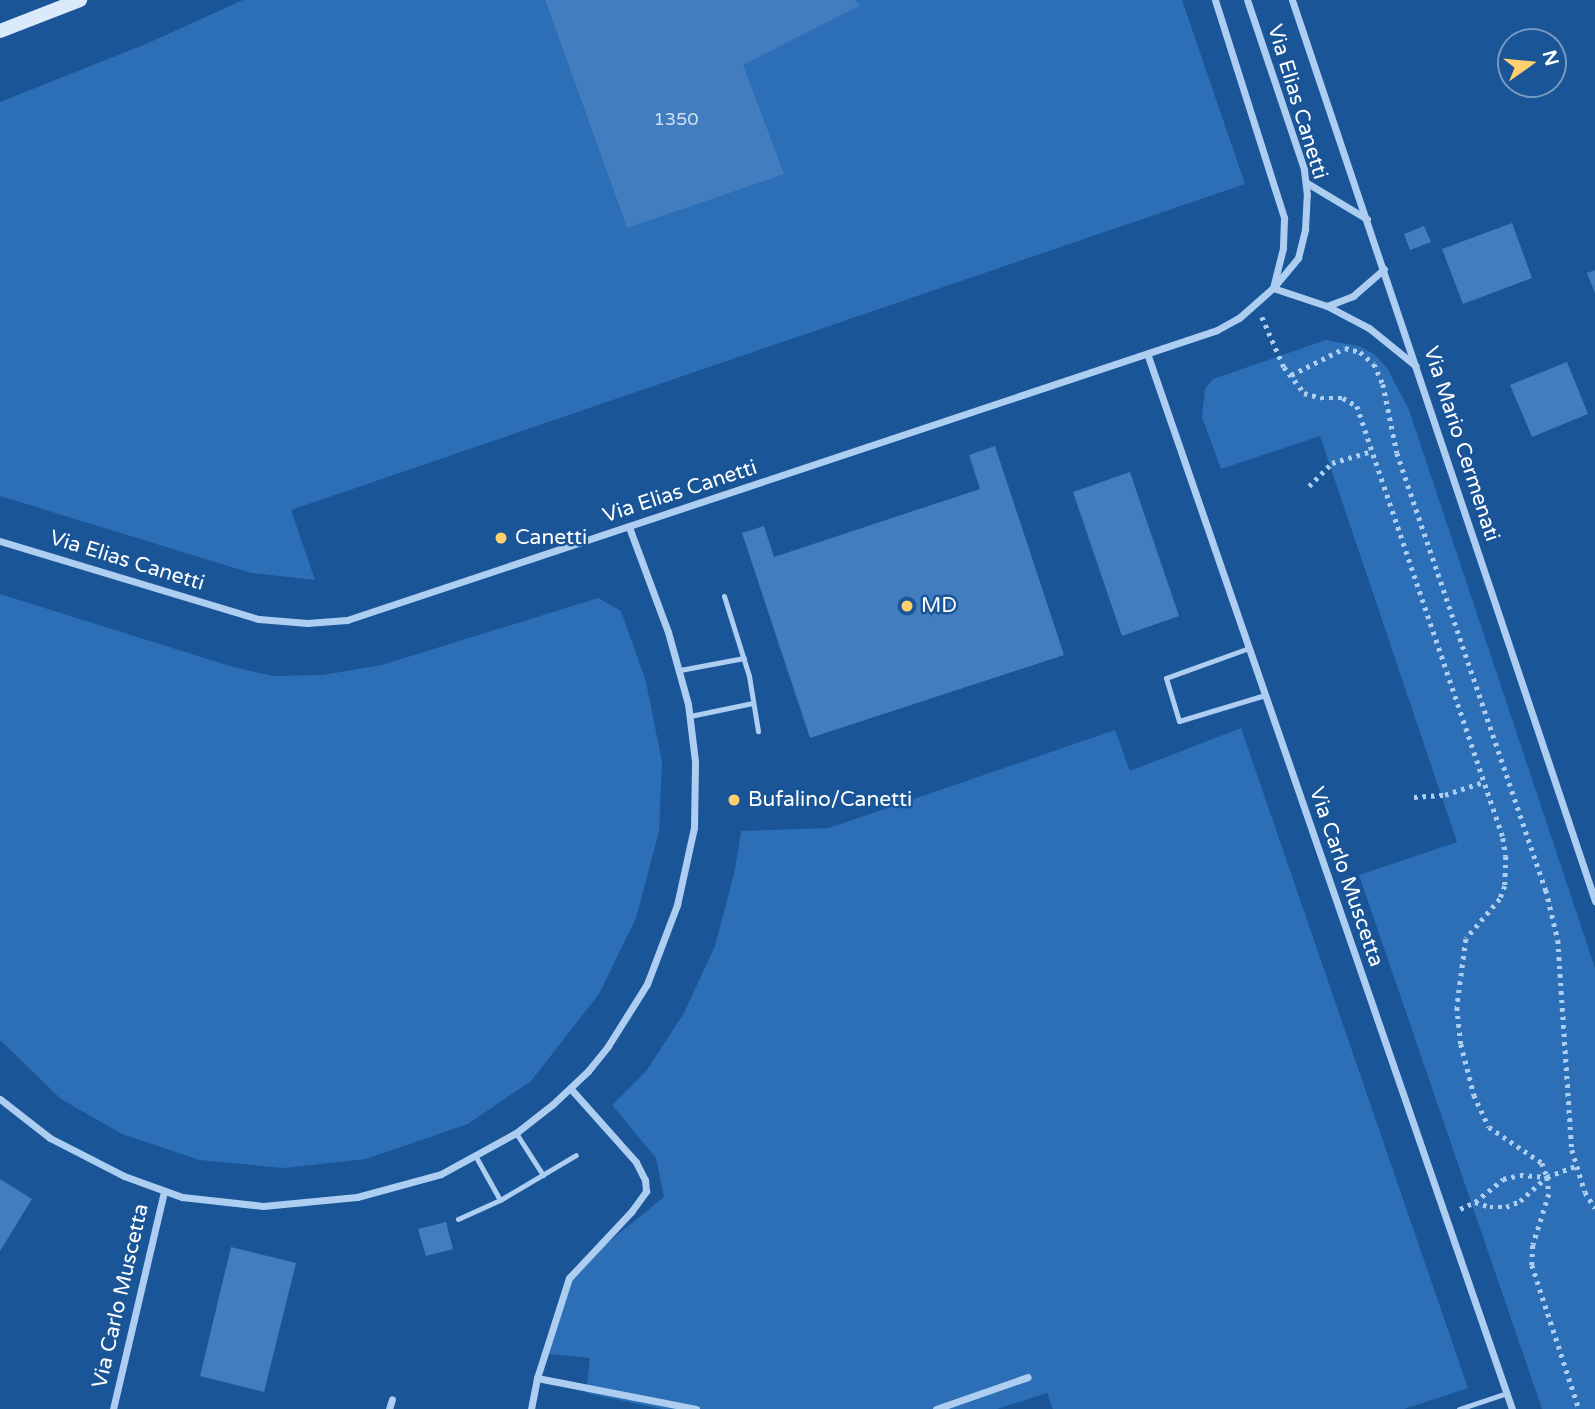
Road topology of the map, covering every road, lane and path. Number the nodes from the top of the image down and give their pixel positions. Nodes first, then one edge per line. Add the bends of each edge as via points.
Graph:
1 (80, 0) edge
2 (1215, 0) edge
3 (1247, 0) edge
4 (1292, 0) edge
5 (0, 31) edge
6 (1307, 183) junction
7 (1368, 219) junction
8 (1384, 269) junction
9 (1273, 288) junction
10 (1256, 303) junction
11 (1327, 306) junction
12 (1147, 356) junction
13 (1417, 367) junction
14 (1291, 375) junction
15 (1372, 451) junction
16 (1309, 486) dead end
17 (629, 527) junction
18 (0, 541) edge
19 (724, 596) dead end
20 (1249, 648) junction
21 (744, 658) junction
22 (680, 670) junction
23 (1265, 695) junction
24 (753, 703) junction
25 (690, 716) junction
26 (758, 731) dead end
27 (1483, 782) junction
28 (1414, 797) dead end
29 (1595, 901) edge
30 (570, 1088) junction
31 (0, 1098) edge
32 (516, 1133) junction
33 (576, 1155) dead end
34 (476, 1157) junction
35 (1576, 1166) junction
36 (543, 1175) junction
37 (1546, 1177) junction
38 (163, 1192) junction
39 (500, 1200) junction
40 (1475, 1202) junction
41 (1595, 1208) edge
42 (1445, 1215) junction
43 (458, 1219) dead end
44 (1028, 1377) dead end
45 (537, 1378) junction
46 (1507, 1393) junction
47 (391, 1399) dead end
48 (113, 1409) edge
49 (389, 1409) edge
50 (531, 1409) edge
51 (696, 1409) edge
52 (936, 1409) edge
53 (1459, 1409) edge
54 (1512, 1409) edge
55 (1579, 1409) edge

1 - 5 street
2 - 9 street via 1284,218 1283,248
3 - 6 street, Via Elias Canetti
4 - 7 street, Via Mario Cermenati
6 - 7 street
6 - 9 street, Via Elias Canetti via 1306,229 1298,258
7 - 8 street, Via Mario Cermenati
8 - 11 street via 1353,296
8 - 13 street, Via Mario Cermenati
9 - 10 street, Via Elias Canetti
9 - 11 street
10 - 12 street, Via Elias Canetti via 1217,330
10 - 14 path
11 - 13 street via 1369,328
12 - 17 street, Via Elias Canetti
12 - 20 street, Via Carlo Muscetta
13 - 29 street, Via Mario Cermenati
14 - 15 path via 1304,393 1343,398 1357,406
14 - 35 path via 1345,348 1360,352 1374,364 1383,384 1396,453 1546,890 1558,940
15 - 16 path via 1332,463
15 - 27 path
17 - 18 street, Via Elias Canetti via 380,611 328,622 259,619
17 - 22 street
19 - 21 lane
20 - 23 street, Via Carlo Muscetta
20 - 23 lane via 1166,678 1179,721
21 - 22 lane
21 - 24 lane
22 - 25 street
23 - 42 street, Via Carlo Muscetta
24 - 25 lane
24 - 26 lane
25 - 30 street via 696,807 677,905 653,972 634,1007 608,1046
27 - 28 path via 1445,795
27 - 37 path via 1503,838 1505,886 1500,899 1466,939 1457,1007 1461,1044 1474,1095 1489,1127 1542,1163
30 - 32 street
30 - 45 street via 636,1161 646,1191 569,1278
31 - 38 street via 72,1150
32 - 34 street
32 - 36 lane
33 - 36 lane
34 - 38 street via 420,1181 324,1202 252,1206
34 - 39 lane
35 - 37 path
35 - 41 path
36 - 39 lane
37 - 40 path via 1503,1179
37 - 40 path via 1520,1201 1506,1207 1490,1208
37 - 55 path via 1549,1195 1533,1245 1532,1265
38 - 48 street, Via Carlo Muscetta
39 - 43 lane
40 - 42 path
42 - 46 street, Via Carlo Muscetta
44 - 52 street
45 - 50 street
45 - 51 street
46 - 53 lane
46 - 54 street, Via Carlo Muscetta
47 - 49 street

